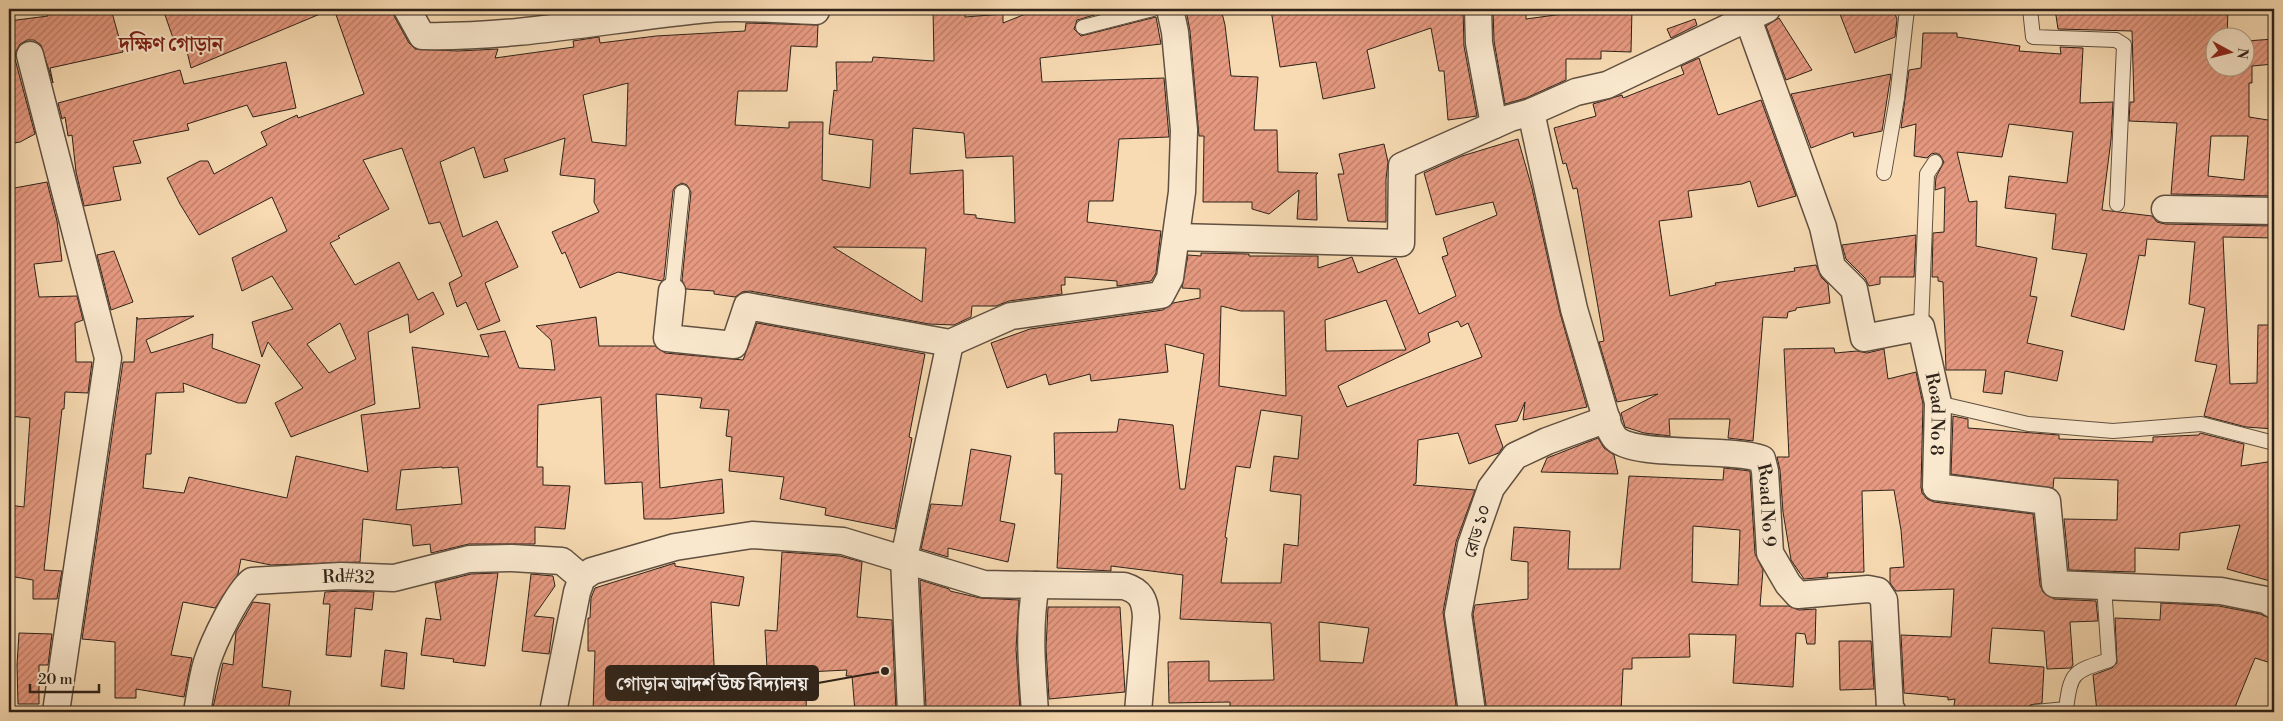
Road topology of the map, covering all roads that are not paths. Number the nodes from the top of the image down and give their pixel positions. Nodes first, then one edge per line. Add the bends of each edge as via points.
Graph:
1 (407, 9) edge
2 (816, 9) edge
3 (1153, 9) edge
4 (1170, 9) edge
5 (1478, 9) edge
6 (1907, 9) edge
7 (2030, 9) edge
8 (1757, 14) edge
9 (1083, 27) dead end
10 (30, 55) dead end
11 (1531, 112) junction
12 (1494, 125) junction
13 (1934, 162) dead end
14 (1884, 173) dead end
15 (682, 192) dead end
16 (2117, 204) dead end
17 (2164, 209) dead end
18 (2274, 211) edge
19 (1176, 237) junction
20 (672, 291) joint
21 (1922, 328) junction
22 (950, 343) junction
23 (1938, 403) junction
24 (1607, 420) junction
25 (2274, 443) edge
26 (904, 558) junction
27 (582, 578) junction
28 (1036, 585) junction
29 (2104, 586) junction
30 (2274, 605) edge
31 (56, 712) edge
32 (198, 712) edge
33 (553, 712) edge
34 (911, 712) edge
35 (1035, 712) edge
36 (1138, 712) edge
37 (1472, 712) edge
38 (1893, 712) edge
39 (2035, 712) edge

1 - 2 street via 422,36 463,37 525,33 711,9
3 - 9 lane
4 - 19 street via 1184,130 1182,192
5 - 12 street via 1479,43
6 - 14 lane
7 - 16 lane via 2033,37 2116,40 2124,45
8 - 11 street via 1607,85 1576,92
8 - 21 street via 1823,227 1832,267 1854,289 1864,338
10 - 31 street via 108,358
11 - 12 street
11 - 24 street via 1574,309
12 - 19 street via 1402,166 1401,243
13 - 21 lane via 1927,174
15 - 20 lane
17 - 18 street
19 - 22 street via 1170,278 1161,295 1011,316
20 - 22 street via 667,338 734,345 747,306
21 - 23 street, Road No 8
22 - 26 street
23 - 25 lane via 2028,424 2113,431 2201,424
23 - 29 street, Road No 8 via 1936,487 2047,502 2055,584
24 - 37 street, রোড ১০ via 1515,456 1491,488 1470,545 1458,614
24 - 38 street, Road No 9 via 1616,439 1627,445 1644,449 1734,452 1762,459 1770,553 1788,584 1798,594 1868,589 1878,591 1884,600 1887,678
26 - 27 street via 843,541 752,535 675,547 592,572
26 - 28 street via 984,584
26 - 34 street
27 - 32 street, Rd#32 via 562,561 512,558 469,559 394,578 342,576 252,581 240,593 210,654
27 - 33 street
28 - 35 street via 1032,604
28 - 36 street via 1124,586 1135,589 1142,596 1146,617
29 - 30 street, Road No 8 via 2221,591 2266,600
29 - 39 lane via 2109,660 2079,670 2071,678 2066,709

